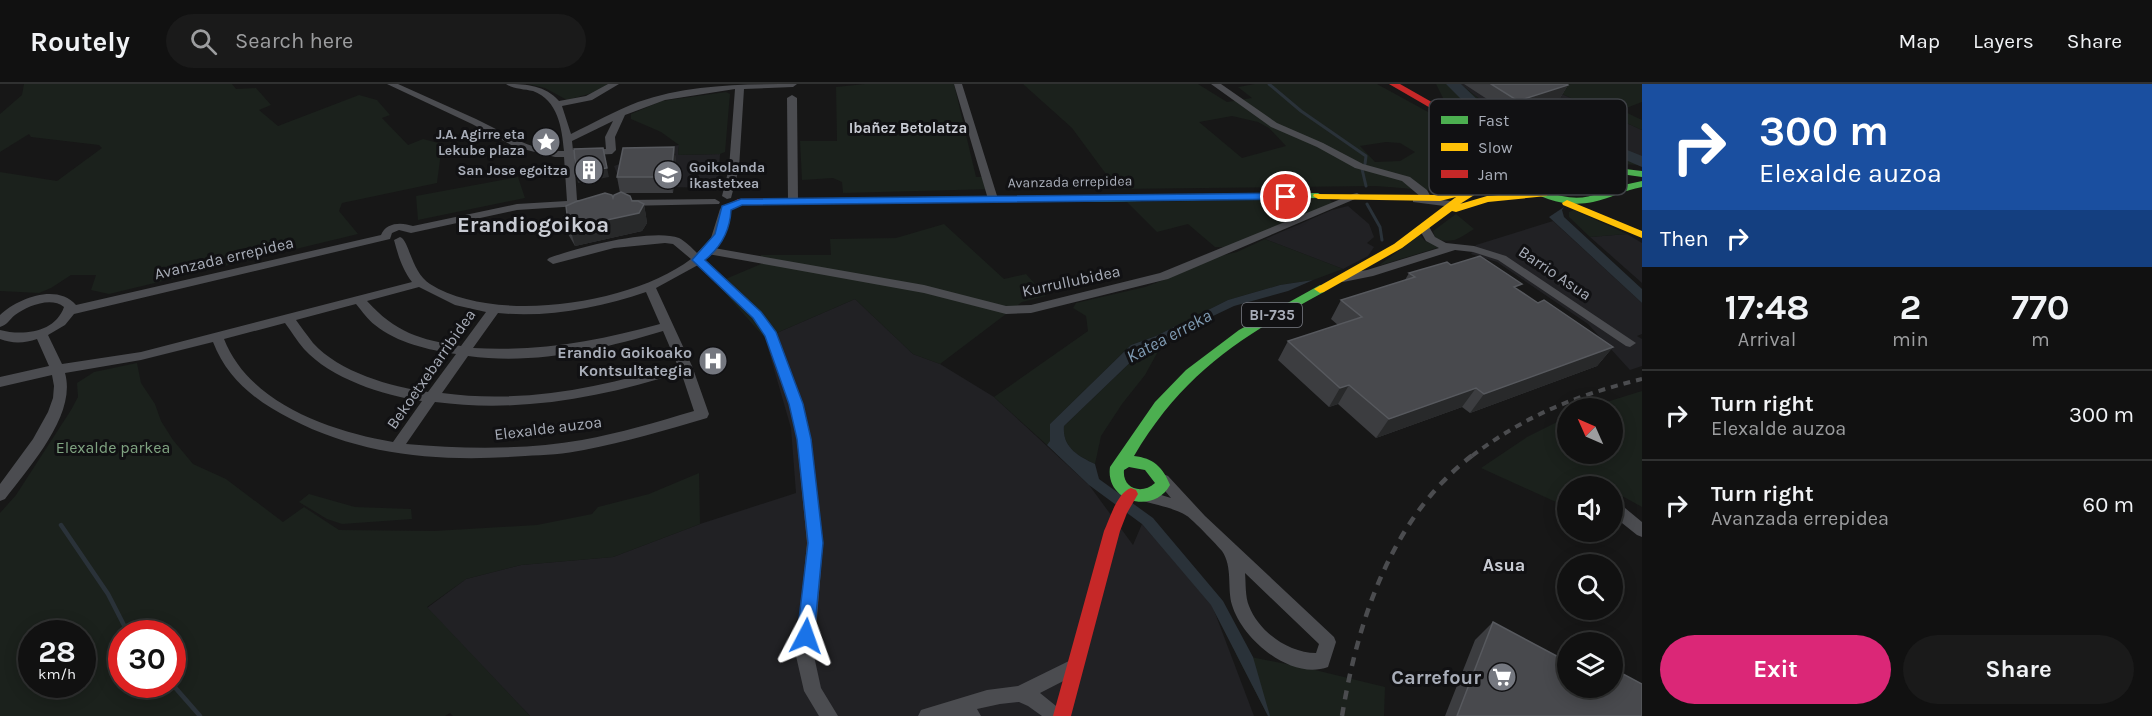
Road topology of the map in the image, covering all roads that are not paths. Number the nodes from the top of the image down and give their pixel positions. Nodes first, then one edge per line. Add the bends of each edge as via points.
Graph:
1 (391, 84) edge
2 (510, 84) edge
3 (615, 84) edge
4 (794, 84) edge
5 (958, 84) edge
6 (1215, 84) edge
7 (1393, 84) edge
8 (670, 85) edge
9 (739, 85) edge
10 (658, 98) junction
11 (792, 98) dead end
12 (557, 104) junction
13 (1429, 104) edge
14 (621, 113) junction
15 (566, 140) junction
16 (568, 155) junction
17 (1627, 173) edge
18 (1642, 174) edge
19 (1642, 184) edge
20 (1627, 188) edge
21 (1452, 195) edge
22 (1466, 195) edge
23 (1550, 195) junction
24 (1601, 195) joint
25 (1357, 196) junction
26 (1407, 198) junction
27 (1426, 198) junction
28 (993, 199) junction
29 (793, 201) junction
30 (726, 202) junction
31 (572, 203) junction
32 (1467, 205) junction
33 (1453, 206) junction
34 (1432, 221) junction
35 (1621, 225) junction
36 (411, 230) junction
37 (1642, 235) edge
38 (386, 237) junction
39 (400, 240) junction
40 (1456, 247) junction
41 (704, 255) junction
42 (553, 260) dead end
43 (1341, 278) junction
44 (421, 283) junction
45 (649, 286) junction
46 (360, 301) junction
47 (494, 309) junction
48 (69, 311) junction
49 (2, 318) edge
50 (288, 318) junction
51 (667, 326) junction
52 (41, 333) junction
53 (0, 334) edge
54 (217, 336) junction
55 (1630, 344) dead end
56 (464, 352) junction
57 (685, 366) junction
58 (55, 371) junction
59 (0, 382) edge
60 (432, 397) junction
61 (1165, 402) junction
62 (1153, 437) dead end
63 (396, 448) junction
64 (1153, 452) dead end
65 (1122, 463) junction
66 (1159, 474) junction
67 (1115, 478) junction
68 (4, 490) edge
69 (1131, 494) junction
70 (1148, 497) junction
71 (1193, 512) junction
72 (1623, 515) edge
73 (1642, 531) edge
74 (1229, 548) junction
75 (1102, 564) junction
76 (1075, 666) junction
77 (1018, 694) junction
78 (951, 708) junction
79 (829, 716) edge
80 (927, 716) edge
81 (972, 716) edge
82 (1055, 716) edge
83 (1062, 716) edge

1 - 16 street via 519,145
2 - 12 street via 540,91
3 - 12 street via 589,98
4 - 9 street
5 - 28 street
6 - 27 street via 1274,125 1359,166 1406,179
7 - 13 main road
8 - 10 street
9 - 10 street
9 - 30 street via 736,158
10 - 14 street
11 - 29 street
12 - 15 street
14 - 15 street
14 - 16 street via 610,137 611,150 603,154
15 - 16 street
16 - 31 street
17 - 18 main road, BI-735
19 - 20 main road, BI-735
21 - 27 main road, Avanzada errepidea
22 - 33 main road, BI-735
23 - 24 main road, BI-735 via 1579,200
23 - 32 main road, BI-735 via 1504,196
23 - 35 main road
24 - 35 main road via 1606,210
25 - 26 main road, Avanzada errepidea
25 - 28 main road, Avanzada errepidea
25 - 41 street, Kurrullubidea via 1164,276 1031,309 1006,310 924,289
26 - 27 main road, Avanzada errepidea
26 - 33 street
26 - 34 street, Barrio Asua via 1426,209
28 - 29 main road, Avanzada errepidea
29 - 30 main road, Avanzada errepidea
30 - 31 street
30 - 41 street via 725,224
31 - 36 street via 517,207
32 - 33 street
32 - 34 main road, BI-735
33 - 34 main road, BI-735
34 - 40 street, Barrio Asua via 1430,239
34 - 43 main road, BI-735 via 1398,246
35 - 37 main road
36 - 38 street, Avanzada errepidea via 405,226 393,228
36 - 39 street via 409,236
38 - 39 street
38 - 48 street, Avanzada errepidea
39 - 44 street via 407,263
40 - 43 street, Barrio Asua
40 - 55 street, Barrio Asua via 1502,258
41 - 42 street via 670,239 614,245
41 - 45 street
41 - 79 street via 771,335 796,404 804,439 815,543 805,656 813,691
43 - 61 main road, BI-735 via 1236,338 1188,375
44 - 46 street
44 - 47 street via 471,306
45 - 47 street via 581,306
45 - 51 street
46 - 50 street
46 - 56 street via 375,321 393,332 424,344
47 - 56 street, Bekoetxebarribidea
48 - 49 street via 67,302 46,298
48 - 52 street via 60,323
50 - 54 street
50 - 60 street, Elexalde auzoa via 295,333 331,365 390,389
51 - 56 street via 609,343 574,348 526,353
51 - 57 street
52 - 53 street via 20,338
52 - 58 street
54 - 58 street via 141,356
54 - 63 street, Elexalde auzoa via 233,369 268,401 327,432
56 - 60 street, Bekoetxebarribidea
57 - 60 street, Elexalde auzoa via 570,396 496,401
57 - 63 street, Elexalde auzoa via 702,414 582,445 485,453 431,453
58 - 59 street
58 - 68 street via 61,393 57,410
60 - 63 street, Bekoetxebarribidea
61 - 62 main road, BI-735
61 - 65 main road, BI-735 via 1146,423
64 - 66 main road
65 - 66 main road via 1141,461
65 - 67 main road
66 - 70 main road via 1158,493
66 - 71 street
67 - 69 main road
67 - 75 main road
69 - 70 main road
69 - 75 main road via 1120,511
70 - 71 street
71 - 74 street
72 - 73 street
74 - 74 street via 1237,567 1241,607 1252,627 1286,654 1307,663 1322,661 1328,642
75 - 76 main road
76 - 77 street
76 - 83 main road
77 - 78 street
77 - 82 street via 1040,702
78 - 80 street
78 - 81 street

